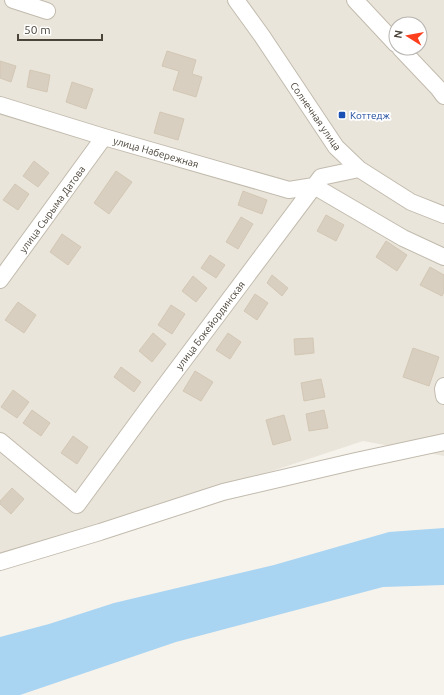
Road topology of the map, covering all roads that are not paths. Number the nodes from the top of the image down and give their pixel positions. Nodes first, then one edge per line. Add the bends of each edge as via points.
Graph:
1 (13, 0) edge
2 (236, 0) edge
3 (354, 0) edge
4 (47, 11) dead end
5 (388, 36) edge
6 (408, 56) edge
7 (444, 96) edge
8 (0, 105) edge
9 (104, 137) junction
10 (359, 170) junction
11 (314, 186) junction
12 (444, 215) edge
13 (444, 257) edge
14 (0, 280) edge
15 (444, 386) edge
16 (444, 396) edge
17 (0, 440) edge
18 (444, 442) edge
19 (0, 562) edge

1 - 4 street
2 - 10 street, Солнечная улица via 336,147
3 - 5 street
6 - 7 street
8 - 9 street, улица Набережная
9 - 11 street, улица Набережная via 289,190
9 - 14 street, улица Сырыма Датова
10 - 11 street, улица Бокейординская via 321,177
10 - 12 street, Солнечная улица via 411,202
11 - 13 street via 403,238
11 - 17 street, улица Бокейординская via 77,505
15 - 16 street
18 - 19 street via 223,492

